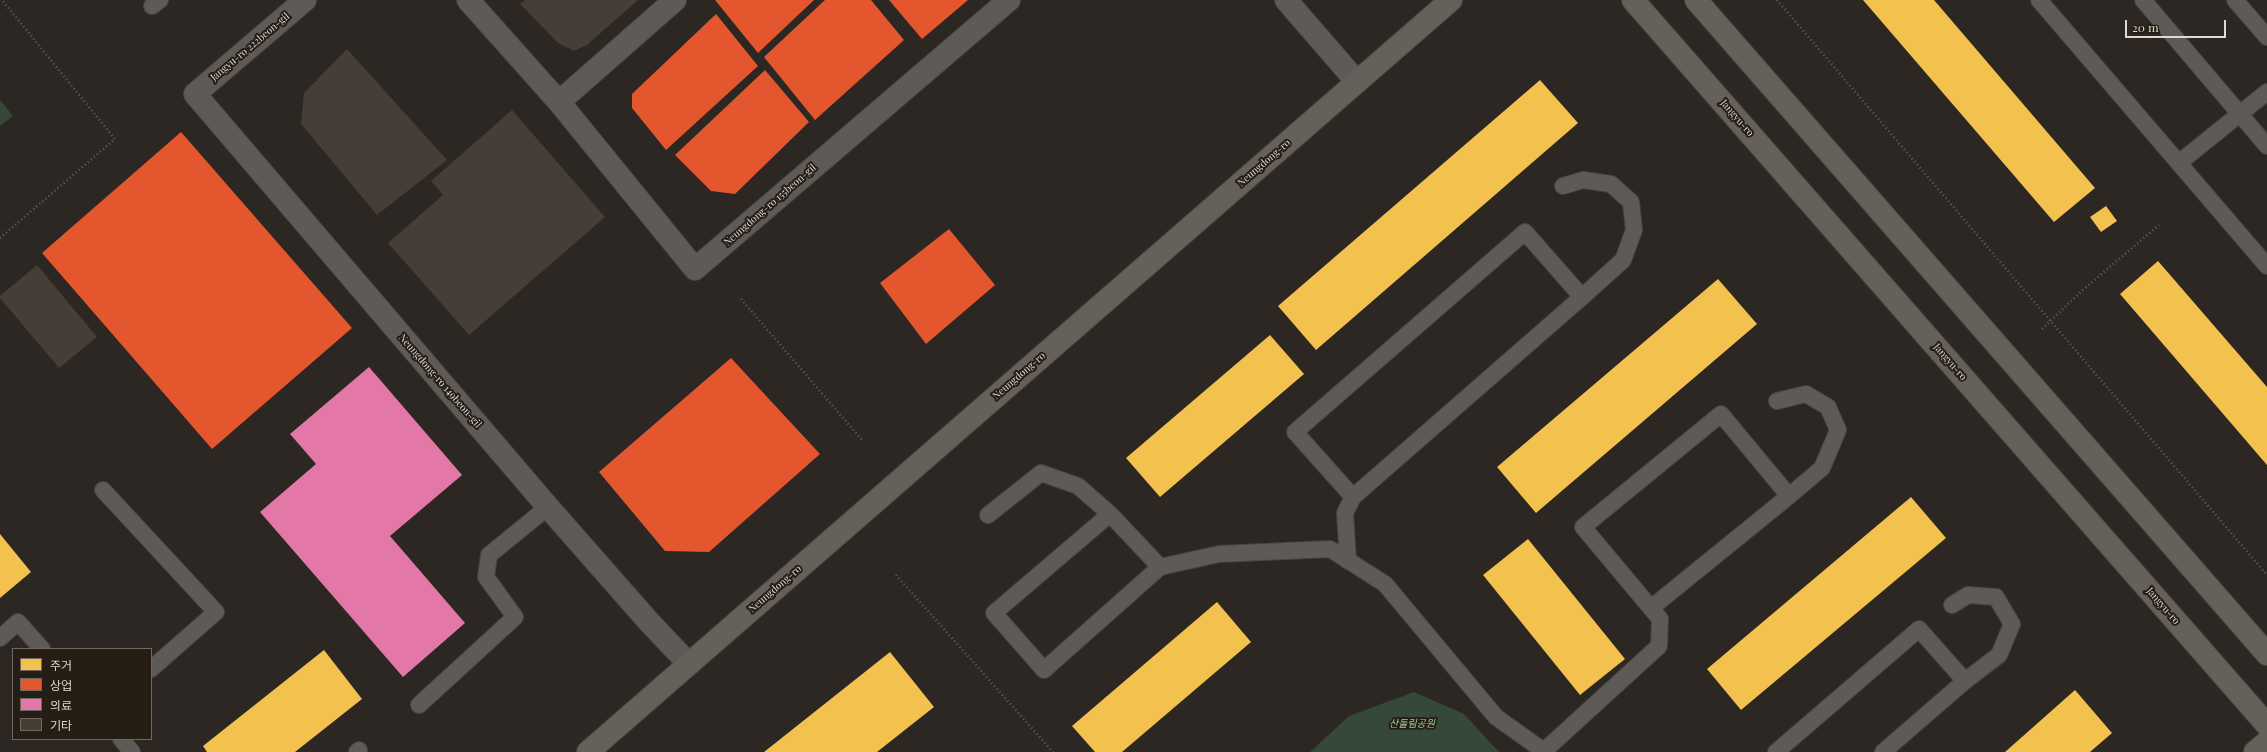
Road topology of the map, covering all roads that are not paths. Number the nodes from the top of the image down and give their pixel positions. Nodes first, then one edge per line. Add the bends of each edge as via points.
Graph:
1 (305, 0) edge
2 (468, 0) edge
3 (675, 0) edge
4 (1009, 0) edge
5 (1286, 0) edge
6 (1451, 0) edge
7 (1633, 0) edge
8 (1696, 0) edge
9 (2039, 0) edge
10 (2142, 0) edge
11 (2235, 0) edge
12 (2267, 37) edge
13 (1356, 82) junction
14 (2267, 92) edge
15 (195, 94) joint
16 (559, 102) junction
17 (2240, 115) junction
18 (2267, 146) edge
19 (2180, 162) junction
20 (1563, 186) dead end
21 (2267, 266) edge
22 (1582, 297) junction
23 (1777, 401) dead end
24 (103, 490) dead end
25 (1789, 496) junction
26 (1353, 497) junction
27 (548, 507) junction
28 (1110, 514) junction
29 (988, 515) dead end
30 (1348, 561) junction
31 (1160, 567) junction
32 (1952, 605) dead end
33 (1651, 608) junction
34 (0, 638) edge
35 (41, 648) edge
36 (2267, 654) edge
37 (688, 664) junction
38 (152, 668) edge
39 (1965, 682) junction
40 (420, 705) dead end
41 (2267, 725) edge
42 (122, 740) edge
43 (2267, 742) edge
44 (132, 752) edge
45 (588, 752) edge
46 (1544, 752) edge
47 (1776, 752) edge
48 (1883, 752) edge
49 (2255, 752) edge

1 - 15 street, Jangyu-ro 222beon-gil
2 - 16 street, Neungdong-ro 155beon-gil
3 - 16 street
4 - 16 street, Neungdong-ro 155beon-gil via 695,269
5 - 13 street
6 - 13 main road, Neungdong-ro
7 - 41 main road, Jangyu-ro
8 - 36 main road
9 - 19 lane
10 - 17 lane
11 - 12 lane
13 - 37 main road, Neungdong-ro
14 - 17 lane
15 - 27 street, Neungdong-ro 149beon-gil
17 - 18 lane
17 - 19 lane
19 - 21 lane
20 - 22 lane via 1583,180 1611,184 1631,202 1634,230 1623,260
22 - 26 lane
22 - 26 lane via 1525,232 1407,334 1295,432
23 - 25 lane via 1806,394 1828,407 1838,430 1822,468
24 - 38 lane via 216,612
25 - 33 lane
25 - 33 lane via 1721,414 1583,527
26 - 30 lane via 1345,513
27 - 37 street, Neungdong-ro 149beon-gil
27 - 40 lane via 489,555 486,577 514,617
28 - 29 lane via 1078,486 1041,473
28 - 31 lane
28 - 31 lane via 994,613 1044,670
30 - 31 lane via 1330,550 1219,554
30 - 46 lane via 1386,584 1496,717
32 - 39 lane via 1968,595 1996,597 2012,624 1999,655
33 - 46 lane via 1660,619 1659,646
34 - 35 lane via 18,622
37 - 45 main road, Neungdong-ro
39 - 47 lane via 1919,629
39 - 48 lane
42 - 44 lane
43 - 49 main road

